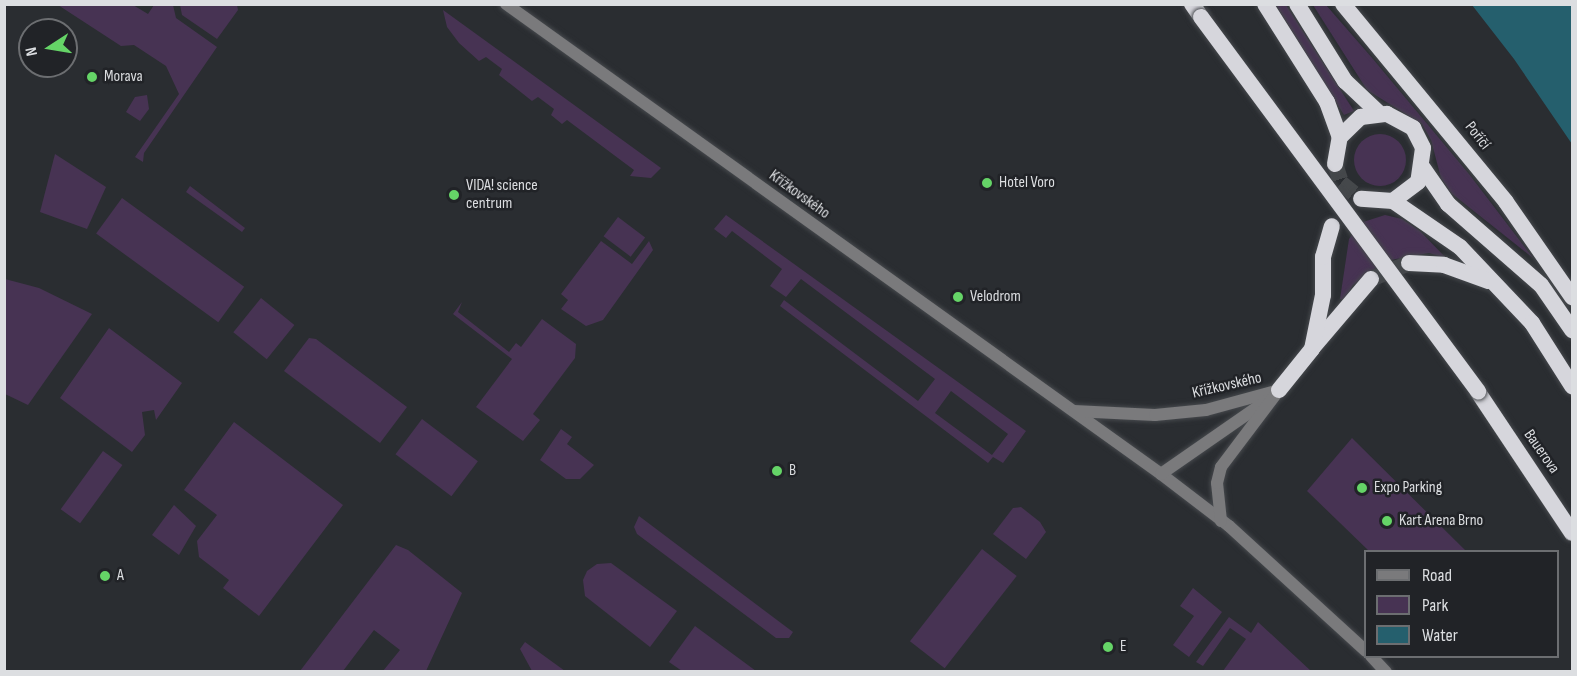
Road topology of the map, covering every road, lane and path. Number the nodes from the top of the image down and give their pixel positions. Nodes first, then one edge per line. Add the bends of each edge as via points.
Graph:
1 (506, 4) edge
2 (1265, 4) edge
3 (1297, 4) edge
4 (1343, 4) edge
5 (1196, 11) edge
6 (1378, 113) junction
7 (1340, 137) junction
8 (1335, 164) tunnel mouth
9 (1423, 168) junction
10 (1361, 199) tunnel mouth
11 (1393, 201) junction
12 (1332, 226) dead end
13 (1408, 263) tunnel mouth
14 (1371, 279) tunnel mouth
15 (1492, 282) junction
16 (1572, 297) edge
17 (1572, 330) edge
18 (1312, 349) junction
19 (1572, 386) edge
20 (1279, 390) junction
21 (1074, 411) junction
22 (1161, 474) junction
23 (1221, 520) junction
24 (1572, 533) edge
25 (1364, 650) edge
26 (1372, 658) edge
27 (1386, 672) edge

1 - 21 street, Křížkovského
2 - 7 highway via 1327,102
3 - 6 highway via 1346,81
4 - 16 highway, Poříčí via 1506,202
5 - 24 highway, Bauerova, bridge via 1478,392
6 - 7 highway via 1353,122
6 - 9 highway via 1396,117 1413,128 1423,148
7 - 8 highway
9 - 11 highway via 1410,192
9 - 17 highway via 1448,204 1541,285
10 - 11 highway
11 - 15 highway via 1460,247
12 - 18 highway via 1323,257 1323,295
13 - 15 highway via 1444,265
14 - 18 highway
15 - 19 highway via 1532,323
18 - 20 highway
20 - 21 street, Křížkovského via 1206,410 1155,415
20 - 22 street, Křížkovského via 1226,432
20 - 23 street via 1221,467 1217,493
21 - 22 street, Křížkovského
22 - 23 street, Křížkovského
23 - 25 street, Křížkovského
26 - 27 street

